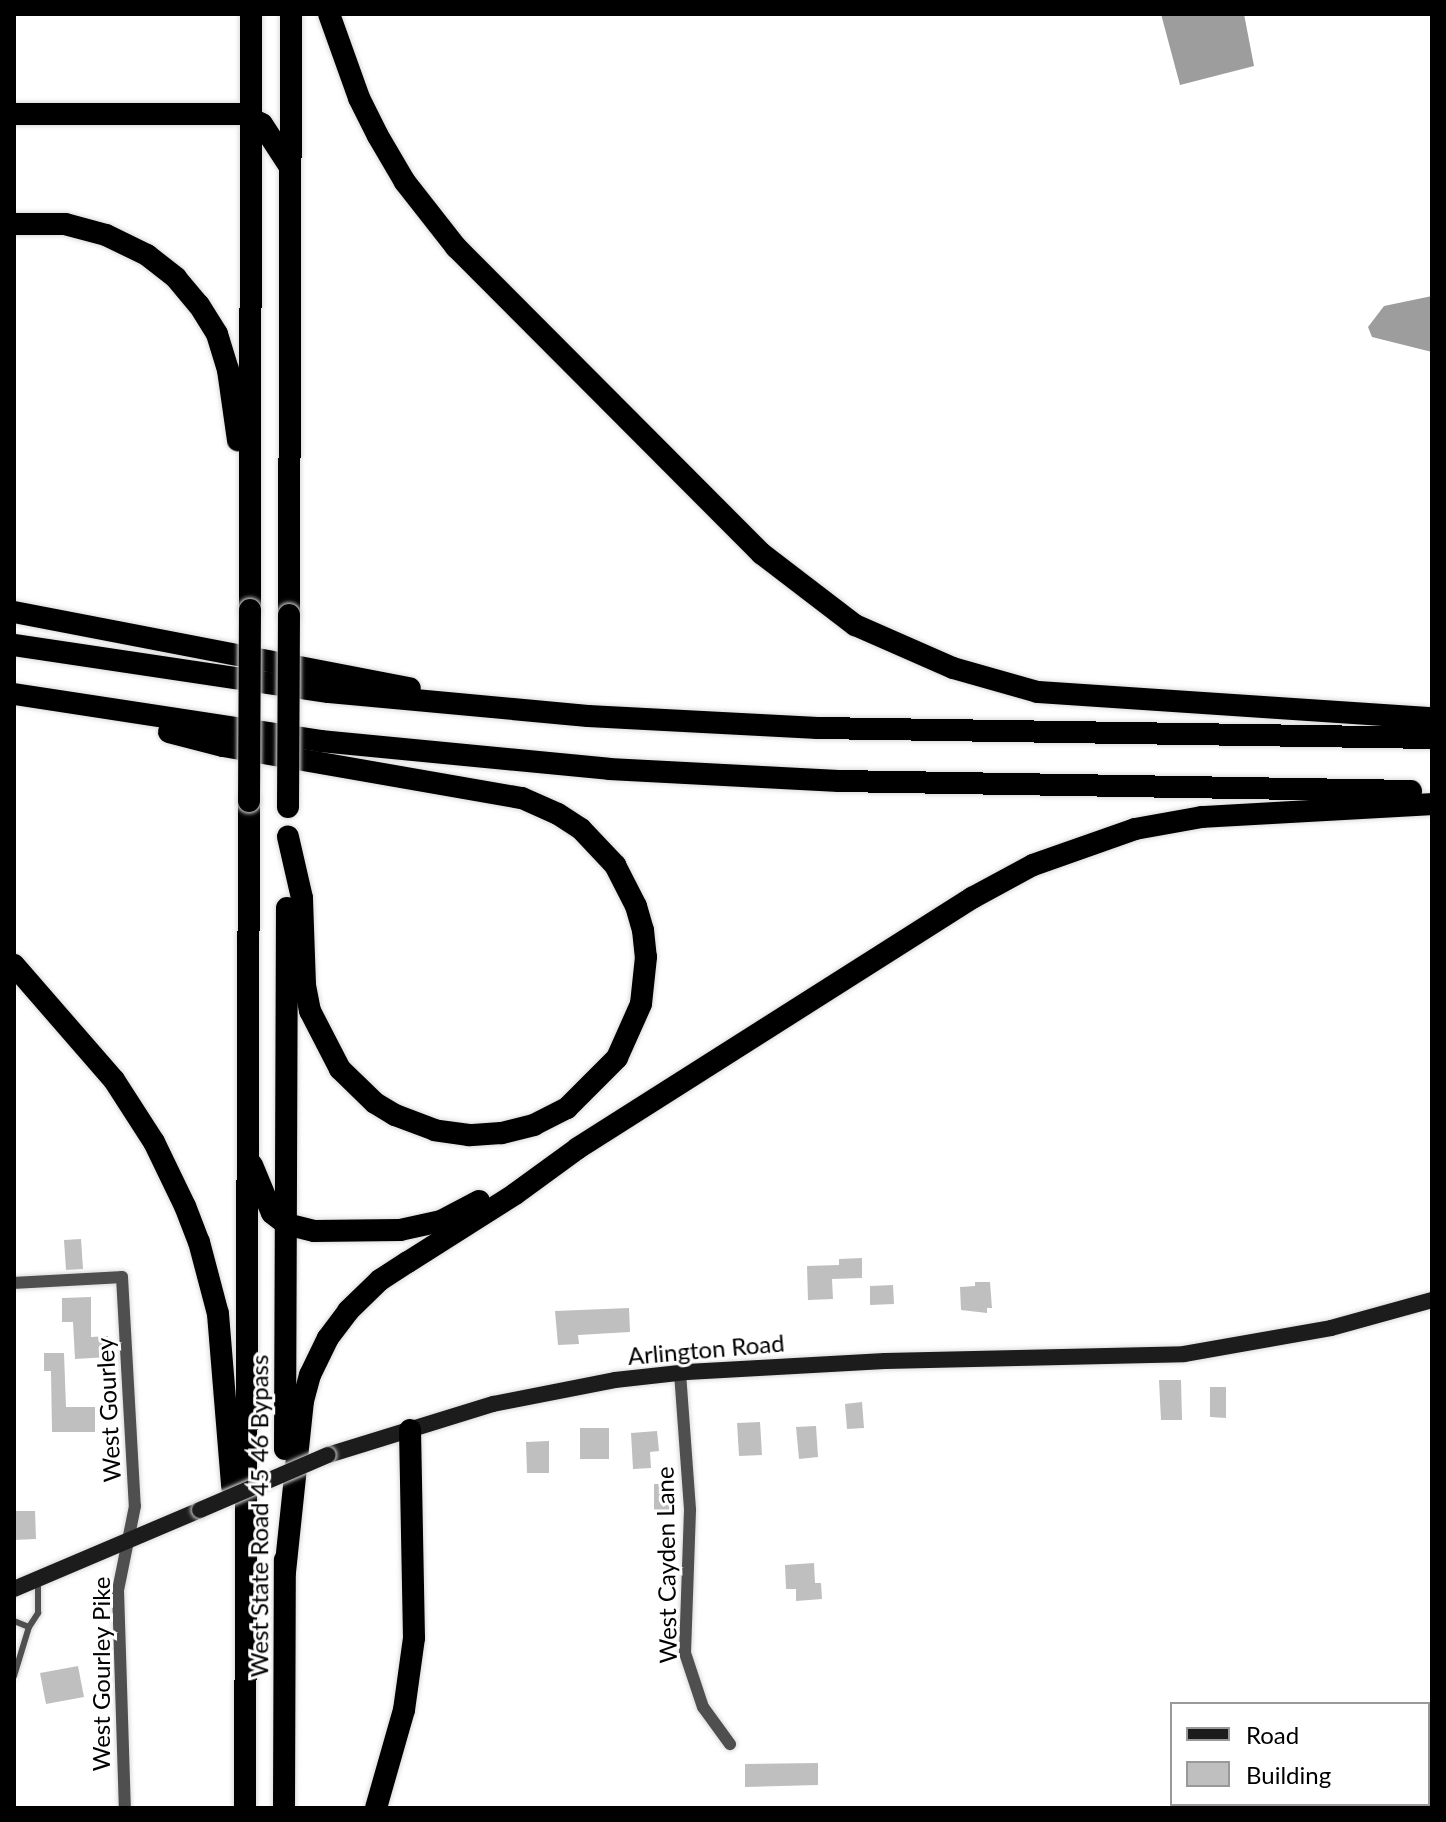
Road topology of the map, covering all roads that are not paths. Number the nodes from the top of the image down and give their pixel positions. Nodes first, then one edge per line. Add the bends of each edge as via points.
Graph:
1 (251, 14) edge
2 (291, 14) edge
3 (329, 14) edge
4 (14, 114) edge
5 (251, 117) junction
6 (290, 167) junction
7 (14, 224) edge
8 (250, 579) junction
9 (14, 612) edge
10 (14, 645) edge
11 (24, 696) edge
12 (501, 709) junction
13 (1432, 718) edge
14 (1432, 738) edge
15 (1432, 791) edge
16 (1432, 804) edge
17 (288, 837) junction
18 (14, 965) edge
19 (578, 1148) junction
20 (247, 1153) junction
21 (286, 1224) junction
22 (14, 1283) edge
23 (1432, 1300) edge
24 (680, 1373) junction
25 (410, 1430) junction
26 (127, 1541) junction
27 (285, 1572) junction
28 (38, 1578) junction
29 (14, 1589) edge
30 (14, 1621) edge
31 (29, 1627) junction
32 (14, 1676) edge
33 (245, 1700) junction
34 (730, 1744) dead end
35 (125, 1808) edge
36 (245, 1808) edge
37 (284, 1808) edge
38 (376, 1808) edge

1 - 5 highway
2 - 6 highway
3 - 13 highway via 378,136 405,182 456,247 762,554 855,625 953,668 1038,692
4 - 5 highway
5 - 6 highway via 262,124
5 - 8 highway
6 - 17 highway, bridge
7 - 8 highway via 65,224 126,243 162,266 199,305 217,334 228,370
8 - 20 highway, bridge
9 - 12 highway
10 - 12 highway via 215,677
11 - 15 highway via 320,741 623,770 854,782
11 - 17 highway via 223,746 522,798 558,814 581,829 615,865 643,930 641,1004 617,1058 567,1108 534,1125 501,1133 435,1130 375,1103 340,1069 310,1011 302,898
12 - 14 highway via 733,725
16 - 19 highway via 1202,817 1135,829 1033,865 972,898
17 - 21 highway, West State Road 45 46 Bypass
18 - 33 highway via 114,1080 170,1171 199,1242 218,1314 225,1378
19 - 21 highway via 427,1225 325,1231
19 - 27 highway via 380,1280 336,1325 303,1401
20 - 21 highway via 272,1213
20 - 33 highway
21 - 27 highway, West State Road 45 46 Bypass
22 - 26 street, West Gourley via 122,1277 135,1506
23 - 24 street, Arlington Road via 1331,1328 1184,1354 885,1361
24 - 25 street, Arlington Road via 493,1404
24 - 34 street, West Cayden Lane via 690,1510 685,1653 703,1707
25 - 26 street, Arlington Road, bridge via 328,1455
25 - 38 highway via 414,1638 404,1710
26 - 28 street, Arlington Road
26 - 35 street, West Gourley Pike via 118,1590
27 - 37 highway, West State Road 45 46 Bypass
28 - 29 street, Arlington Road
28 - 31 lane via 38,1613
30 - 31 lane
31 - 32 lane
33 - 36 highway, West State Road 45 46 Bypass

